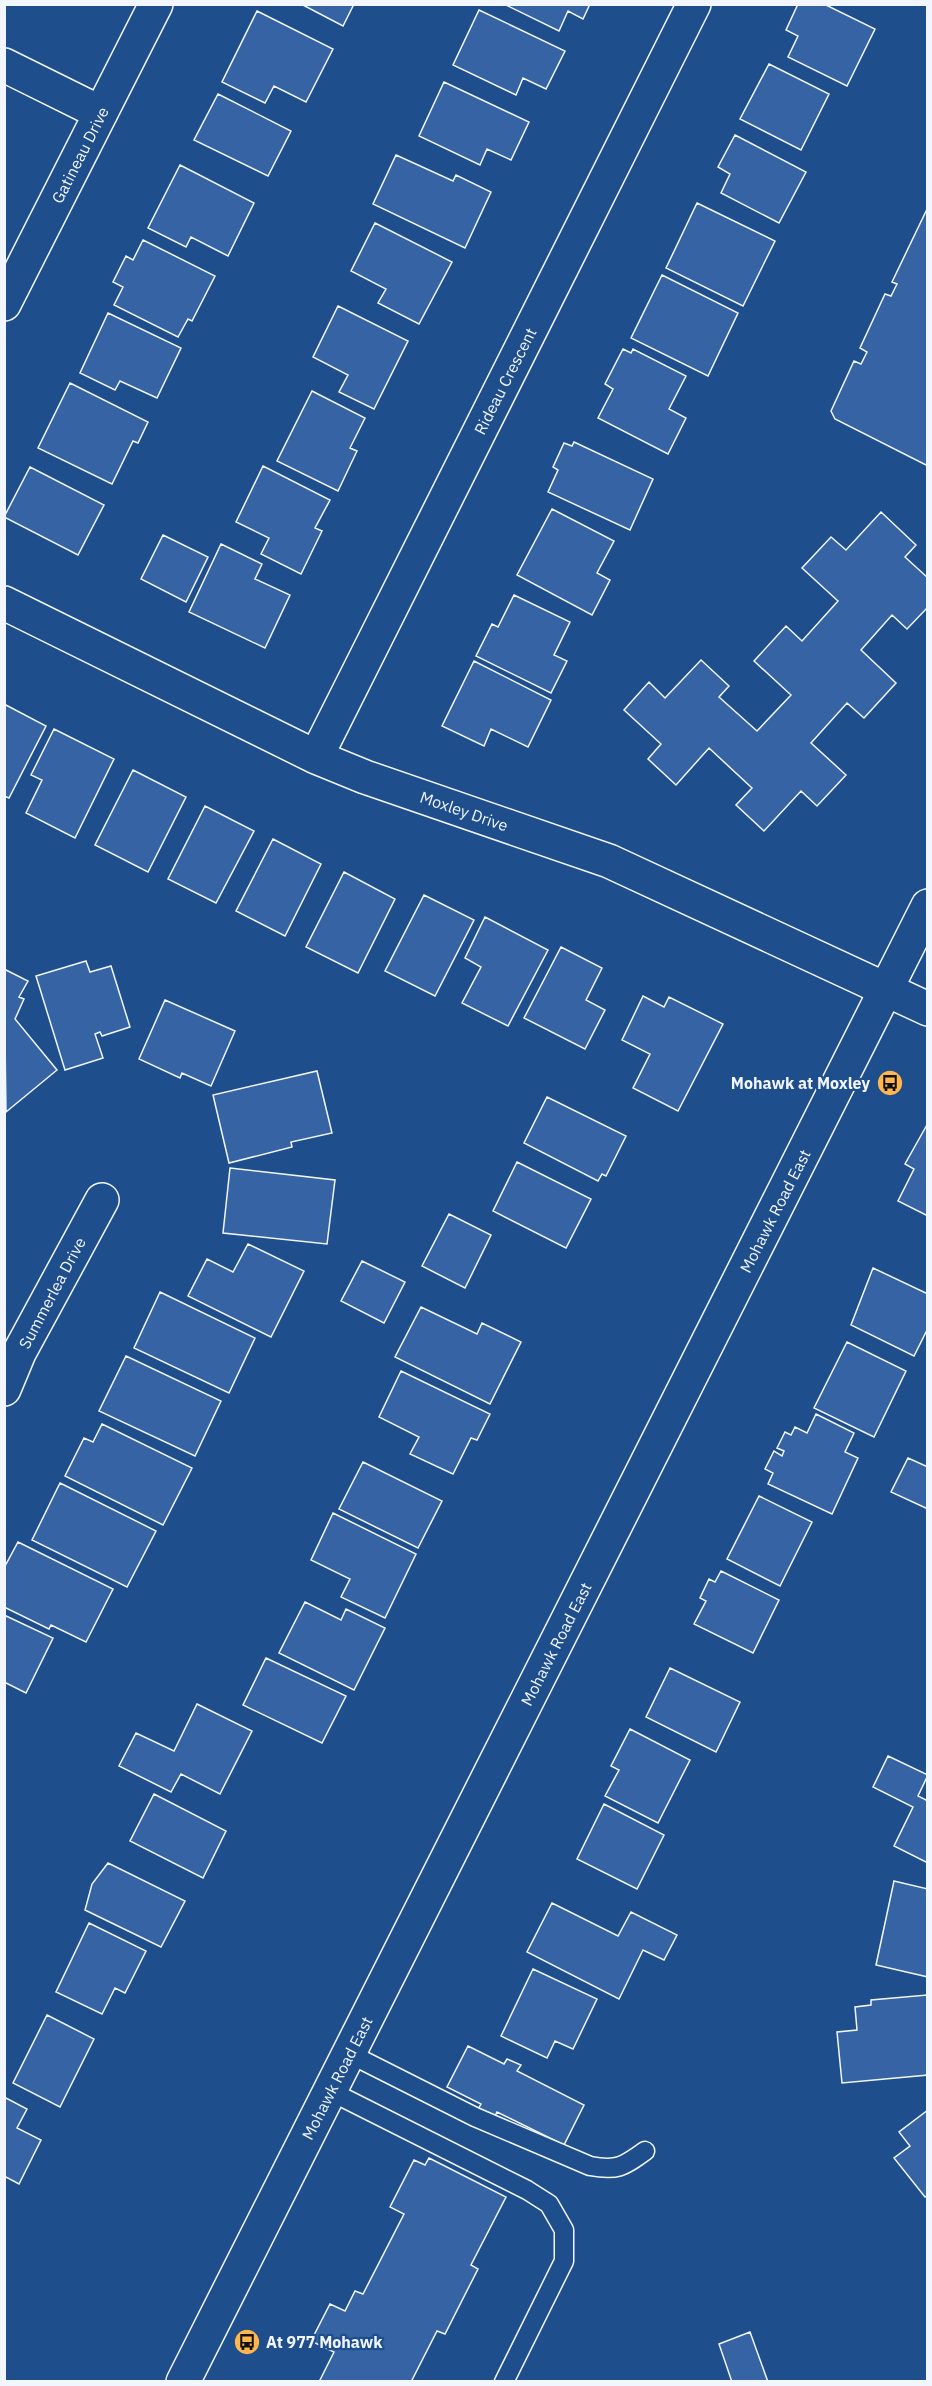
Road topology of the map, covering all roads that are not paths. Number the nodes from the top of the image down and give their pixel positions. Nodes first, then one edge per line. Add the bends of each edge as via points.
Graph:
1 (156, 4) edge
2 (694, 4) edge
3 (4, 65) edge
4 (102, 113) junction
5 (4, 304) edge
6 (4, 603) edge
7 (315, 757) junction
8 (927, 906) edge
9 (886, 990) junction
10 (927, 1010) edge
11 (102, 1200) dead end
12 (12, 1350) edge
13 (4, 1389) edge
14 (350, 2054) junction
15 (330, 2091) junction
16 (645, 2151) dead end
17 (183, 2382) edge
18 (504, 2382) edge

1 - 4 street, Gatineau Drive
2 - 7 street, Rideau Crescent
3 - 4 street
4 - 5 street, Gatineau Drive
6 - 7 street, Moxley Drive
7 - 9 street, Moxley Drive via 609,861
8 - 9 street, Mohawk Road East
9 - 10 street, Moxley Drive
9 - 14 street, Mohawk Road East
11 - 12 street, Summerlea Drive
12 - 13 street, Summerlea Drive
14 - 15 street, Mohawk Road East
14 - 16 lane via 475,2117 590,2166 623,2167
15 - 17 street, Mohawk Road East
15 - 18 lane via 549,2204 564,2230 564,2261

